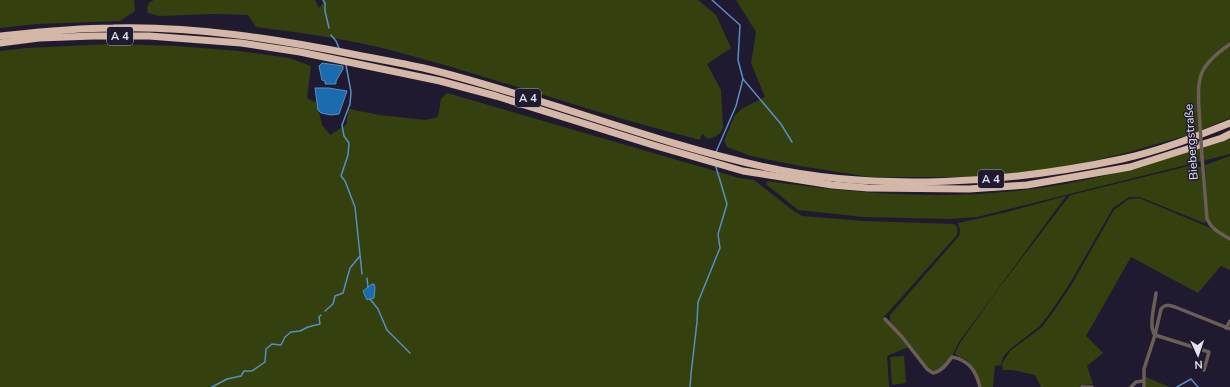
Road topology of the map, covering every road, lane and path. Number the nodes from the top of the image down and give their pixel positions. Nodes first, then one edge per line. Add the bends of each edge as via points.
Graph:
1 (0, 36) edge
2 (0, 43) edge
3 (1230, 44) edge
4 (1230, 123) edge
5 (1230, 134) edge
6 (653, 141) junction
7 (1230, 239) edge
8 (1156, 293) dead end
9 (885, 319) dead end
10 (1230, 321) edge
11 (1228, 328) edge
12 (1155, 335) junction
13 (1204, 370) dead end
14 (1143, 381) junction
15 (980, 387) edge
16 (1082, 387) edge
17 (1092, 387) edge
18 (1131, 387) edge
19 (1144, 387) edge

1 - 6 highway, A 4 via 114,28 240,35 307,45 432,70 506,91
2 - 6 highway, A 4 via 39,38 93,36 149,36 241,43 300,52 440,81
3 - 7 street, Biebergstraße, bridge via 1211,59 1202,71 1198,87 1207,219 1214,230
4 - 6 highway, A 4 via 1184,141 1124,159 1026,176 982,179 863,180 805,174
5 - 6 highway, A 4 via 1130,167 1027,185 954,189 868,188 825,184 743,170
8 - 12 street via 1152,325
9 - 15 street via 927,369 933,373 938,372 952,357 966,361
10 - 11 street
11 - 12 street via 1169,305 1161,309
12 - 13 street via 1208,352
12 - 14 street via 1144,369
14 - 18 street via 1136,382
14 - 19 street
16 - 17 street

